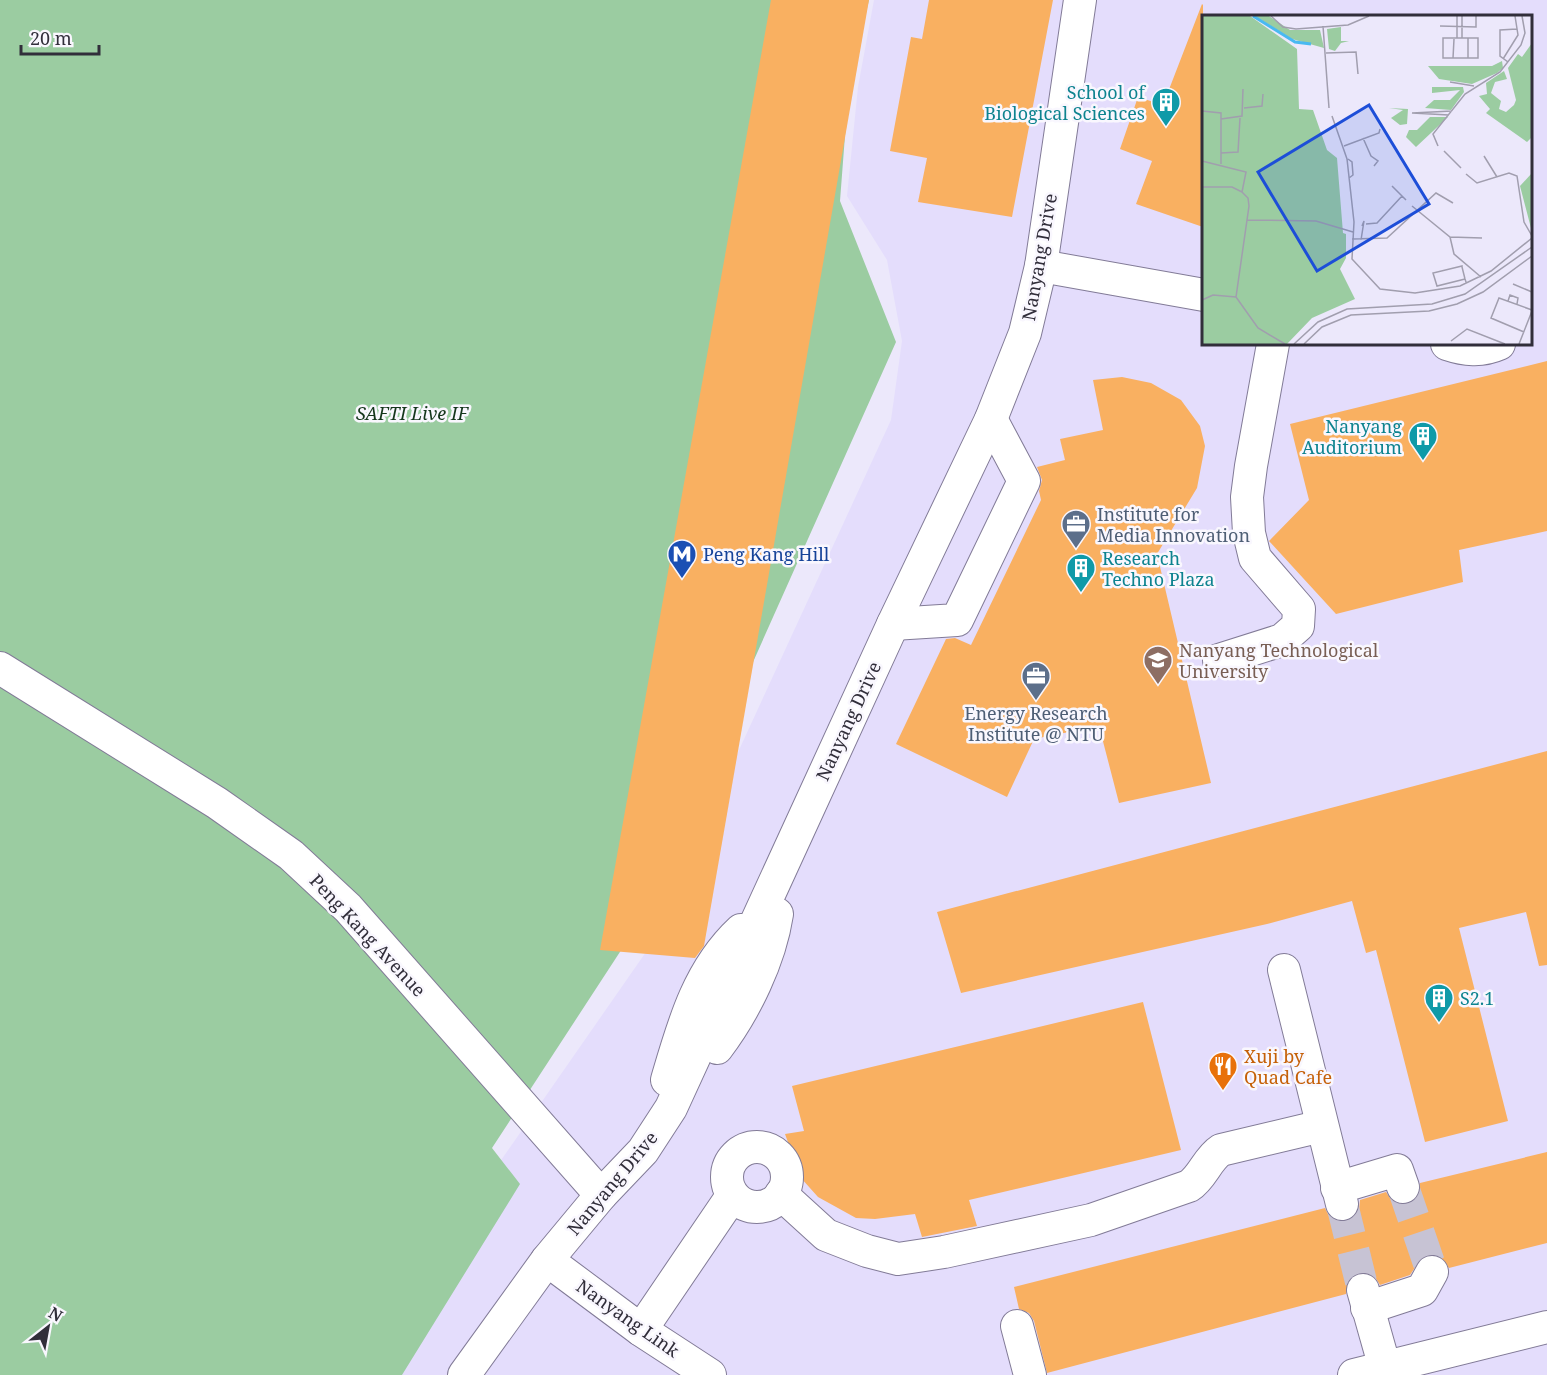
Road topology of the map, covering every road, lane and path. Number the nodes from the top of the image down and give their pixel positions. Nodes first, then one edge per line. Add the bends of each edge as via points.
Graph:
1 (1080, 0) edge
2 (1097, 0) edge
3 (1073, 46) junction
4 (1041, 266) junction
5 (1202, 295) edge
6 (1273, 345) edge
7 (1450, 345) edge
8 (1496, 345) edge
9 (990, 419) junction
10 (893, 624) junction
11 (1219, 660) dead end
12 (0, 668) edge
13 (782, 865) junction
14 (760, 913) junction
15 (1284, 970) dead end
16 (671, 1108) junction
17 (1322, 1126) junction
18 (644, 1149) junction
19 (1403, 1187) tunnel mouth
20 (781, 1194) junction
21 (601, 1195) junction
22 (732, 1196) junction
23 (547, 1260) junction
24 (1432, 1272) dead end
25 (1017, 1326) dead end
26 (1547, 1327) edge
27 (641, 1330) junction
28 (1386, 1371) edge
29 (465, 1375) edge
30 (710, 1375) edge
31 (1030, 1375) edge
32 (1354, 1375) edge

1 - 3 street, Nanyang Drive
2 - 3 street
3 - 4 street, Nanyang Drive
4 - 5 street
4 - 9 street, Nanyang Drive via 1025,333
6 - 11 street via 1249,476 1249,533 1255,558 1299,609 1298,626 1282,640
7 - 8 street via 1484,350
9 - 10 street, Nanyang Drive
9 - 10 street via 1024,481 957,620
10 - 13 street, Nanyang Drive
12 - 21 street, Peng Kang Avenue via 217,803 291,855 348,908
13 - 14 street, Nanyang Drive
13 - 16 street via 776,918 764,960 745,1003 727,1035
14 - 16 street, Nanyang Drive
14 - 18 street via 726,944 704,976 684,1018
15 - 17 street
16 - 18 street, Nanyang Drive
17 - 19 street via 1339,1196 1397,1170
17 - 20 street via 1221,1150 1189,1186 1091,1220 898,1258 826,1235
18 - 21 street, Nanyang Drive
20 - 22 street via 776,1201 761,1207 745,1205
20 - 22 street via 787,1172 781,1158 768,1148 752,1146 738,1152 728,1165 726,1181
21 - 23 street, Nanyang Drive
22 - 27 street
23 - 27 street, Nanyang Link
23 - 29 street, Nanyang Drive
24 - 28 street via 1422,1290 1365,1299
25 - 31 street
26 - 28 street
27 - 30 street, Nanyang Link
28 - 32 street

